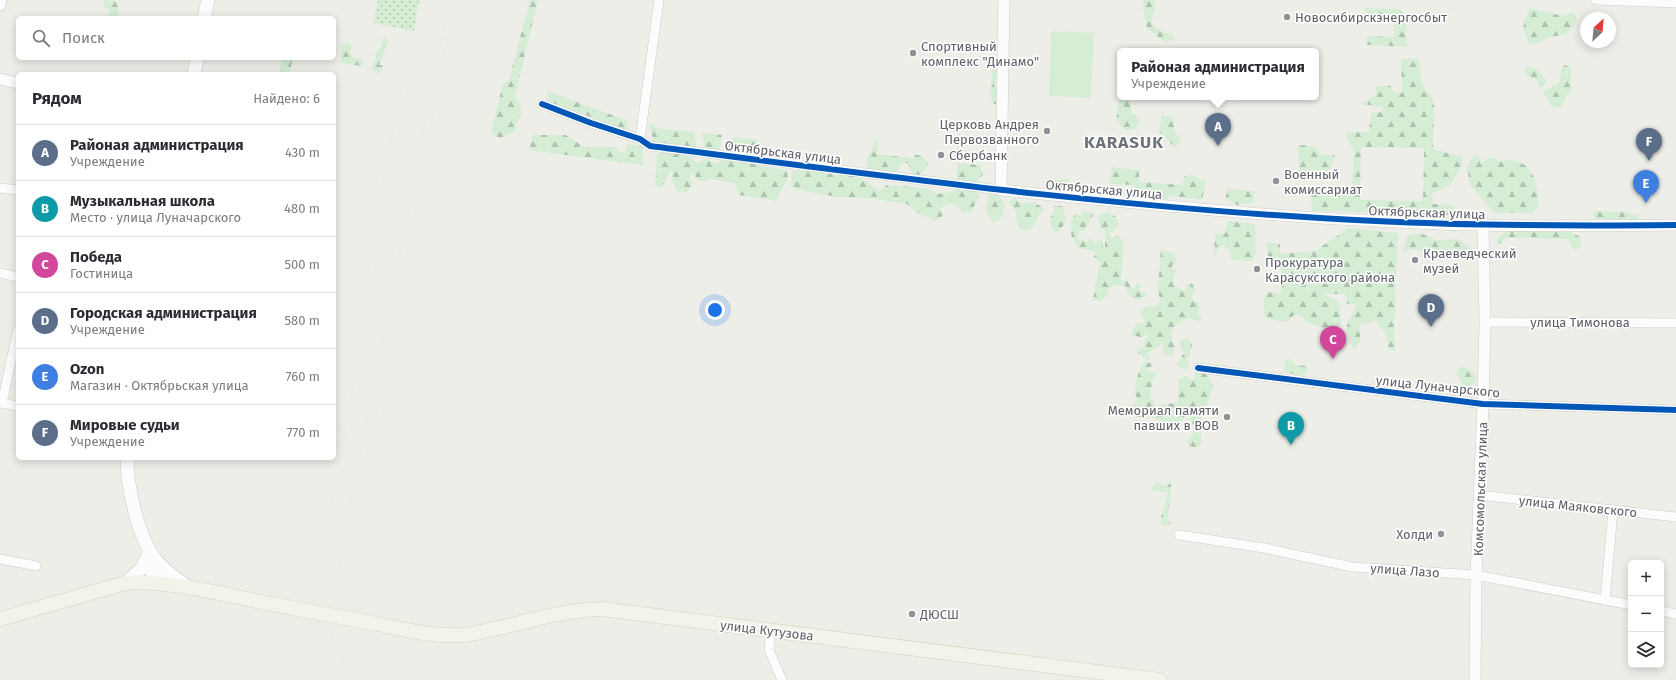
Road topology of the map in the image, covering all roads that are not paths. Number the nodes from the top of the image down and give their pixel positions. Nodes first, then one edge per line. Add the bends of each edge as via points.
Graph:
1 (1, 0) edge
2 (208, 0) edge
3 (659, 0) edge
4 (1004, 0) edge
5 (1596, 0) edge
6 (1676, 3) edge
7 (0, 5) edge
8 (204, 16) edge
9 (197, 60) edge
10 (194, 72) edge
11 (0, 80) edge
12 (16, 83) edge
13 (542, 104) dead end
14 (640, 139) junction
15 (0, 188) edge
16 (16, 190) edge
17 (1001, 190) junction
18 (1483, 225) junction
19 (1676, 225) edge
20 (0, 273) edge
21 (16, 277) edge
22 (1485, 322) junction
23 (1676, 323) edge
24 (16, 338) edge
25 (1198, 368) dead end
26 (1, 403) edge
27 (1484, 404) junction
28 (16, 406) edge
29 (1676, 410) edge
30 (127, 460) edge
31 (1480, 495) junction
32 (1613, 510) junction
33 (1676, 517) edge
34 (1179, 535) dead end
35 (0, 559) edge
36 (151, 560) junction
37 (36, 566) dead end
38 (1476, 575) junction
39 (151, 579) junction
40 (125, 583) junction
41 (187, 586) junction
42 (1605, 600) junction
43 (1628, 604) edge
44 (1664, 612) edge
45 (1676, 614) edge
46 (0, 619) edge
47 (771, 630) junction
48 (782, 680) edge
49 (1160, 680) edge
50 (1475, 680) edge

1 - 7 street
2 - 8 main road
3 - 14 street
4 - 17 street
5 - 6 street
9 - 10 main road
11 - 12 street
13 - 14 street, Октябрьская улица
14 - 17 street, Октябрьская улица via 650,146
15 - 16 street
17 - 18 street, Октябрьская улица via 1267,215
18 - 19 street, Октябрьская улица
18 - 22 street, Комсомольская улица
20 - 21 street
22 - 23 street, улица Тимонова
22 - 27 street, Комсомольская улица
24 - 26 street
25 - 27 street, улица Луначарского
26 - 28 street
27 - 29 street, улица Луначарского
27 - 31 street, Комсомольская улица
30 - 36 main road via 136,516 148,545
31 - 32 street, улица Маяковского
31 - 38 street, Комсомольская улица
32 - 33 street, улица Маяковского
32 - 42 street
34 - 38 street, улица Лазо via 1264,548 1352,567
35 - 37 street
36 - 39 main road via 159,571
36 - 40 main road
36 - 41 main road
38 - 42 street, улица Лазо
38 - 50 street, Комсомольская улица
39 - 40 main road, улица Кутузова
39 - 41 main road, улица Кутузова
40 - 46 main road, улица Кутузова
41 - 47 main road, улица Кутузова, bridge via 430,635 466,635 581,610 602,609
42 - 43 street, улица Лазо
44 - 45 street
47 - 48 street via 769,650
47 - 49 main road, улица Кутузова

